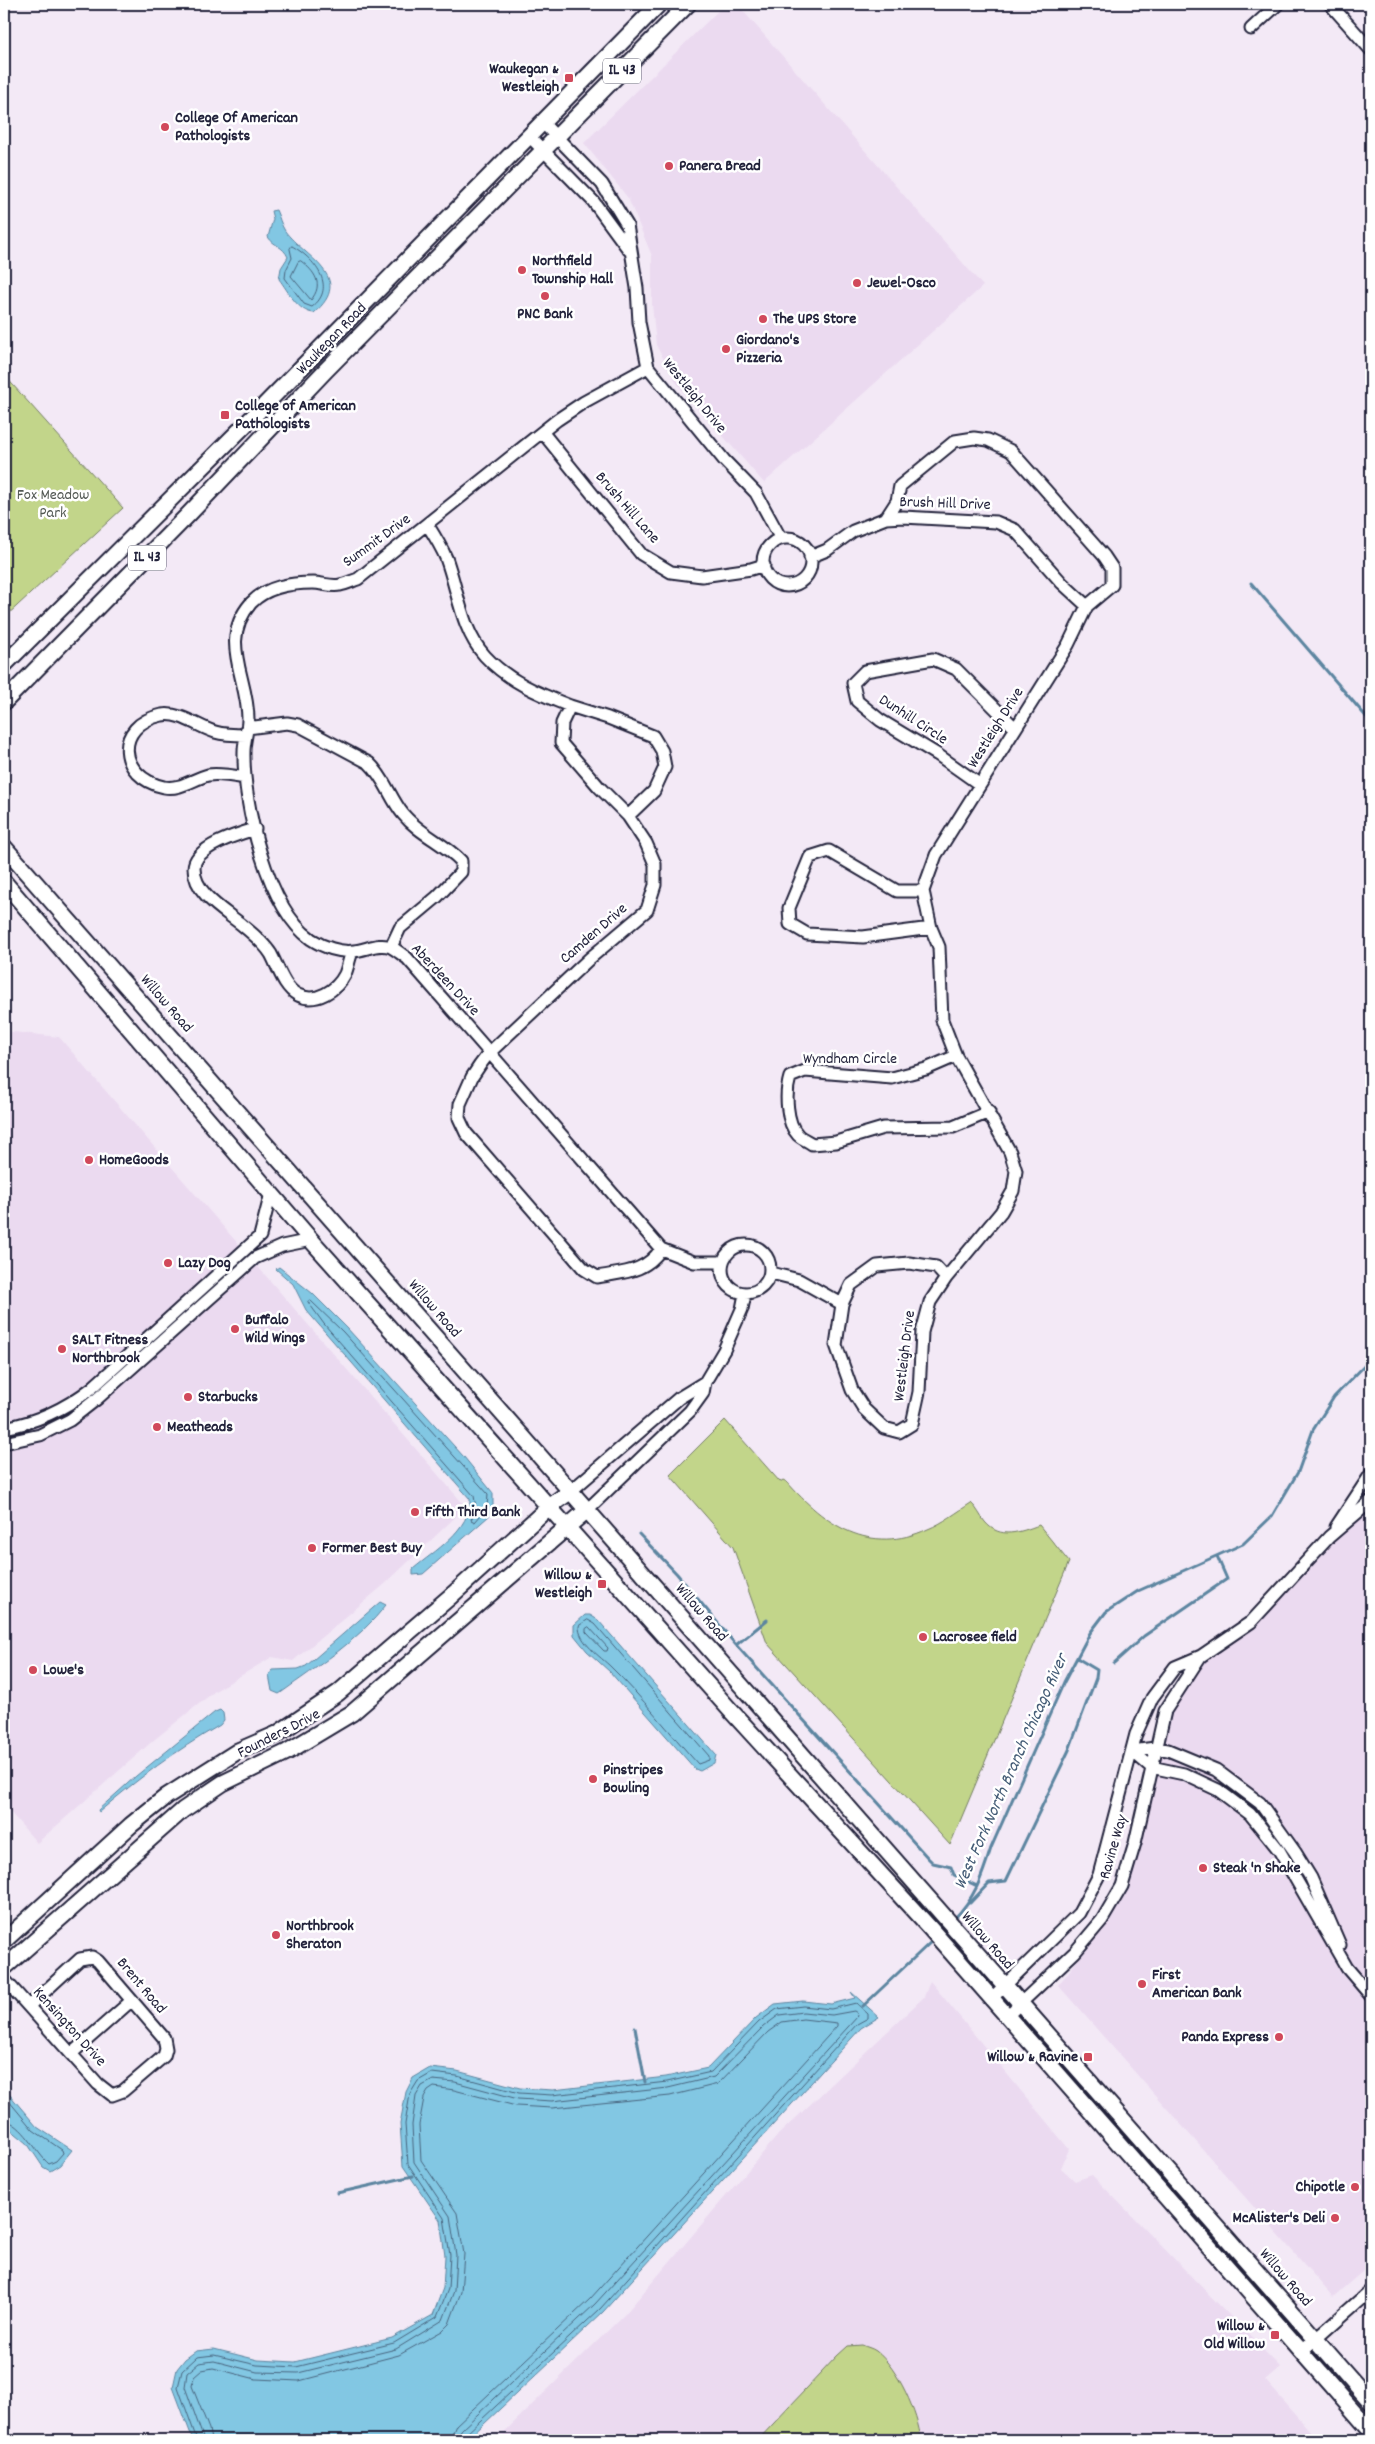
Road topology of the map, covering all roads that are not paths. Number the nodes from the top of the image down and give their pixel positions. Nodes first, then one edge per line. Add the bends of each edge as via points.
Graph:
1 (659, 4) edge
2 (688, 4) edge
3 (1278, 4) edge
4 (1330, 4) edge
5 (1251, 28) dead end
6 (1371, 50) edge
7 (542, 122) junction
8 (529, 136) junction
9 (557, 137) junction
10 (544, 150) junction
11 (631, 253) junction
12 (648, 367) junction
13 (543, 433) junction
14 (886, 518) junction
15 (428, 524) junction
16 (781, 539) junction
17 (810, 556) junction
18 (764, 565) junction
19 (1088, 606) junction
20 (4, 665) edge
21 (4, 702) edge
22 (570, 706) junction
23 (1015, 728) junction
24 (246, 732) junction
25 (246, 778) junction
26 (980, 784) junction
27 (628, 816) junction
28 (254, 829) junction
29 (4, 847) edge
30 (4, 882) edge
31 (923, 891) junction
32 (931, 928) junction
33 (390, 947) junction
34 (352, 952) junction
35 (489, 1054) junction
36 (956, 1056) junction
37 (989, 1112) junction
38 (271, 1193) junction
39 (311, 1240) junction
40 (661, 1249) junction
41 (723, 1262) junction
42 (771, 1273) junction
43 (946, 1278) junction
44 (745, 1294) junction
45 (842, 1304) junction
46 (705, 1382) junction
47 (4, 1428) edge
48 (4, 1442) edge
49 (1371, 1474) edge
50 (570, 1491) junction
51 (1371, 1501) edge
52 (549, 1507) junction
53 (587, 1510) junction
54 (568, 1528) junction
55 (1329, 1537) junction
56 (1201, 1656) junction
57 (1155, 1748) junction
58 (1132, 1751) junction
59 (1151, 1767) junction
60 (4, 1941) edge
61 (4, 1968) edge
62 (1347, 1968) junction
63 (4, 1978) edge
64 (1004, 1987) junction
65 (1371, 1996) edge
66 (991, 1999) junction
67 (131, 2001) junction
68 (1020, 2004) junction
69 (29, 2006) junction
70 (1006, 2017) junction
71 (71, 2054) junction
72 (112, 2095) joint
73 (1123, 2121) junction
74 (1109, 2134) junction
75 (1371, 2290) edge
76 (1315, 2339) junction
77 (1301, 2352) junction
78 (1371, 2402) edge
79 (1371, 2432) edge

1 - 7 main road, Waukegan Road / IL 43
2 - 9 main road, Waukegan Road / IL 43
3 - 5 street
4 - 6 street
7 - 8 main road, Waukegan Road / IL 43
7 - 9 street, Westleigh Drive
8 - 10 street, Westleigh Drive
8 - 20 main road, Waukegan Road / IL 43
9 - 10 main road, Waukegan Road / IL 43
9 - 11 street, Westleigh Drive via 602,184 616,205 627,225
10 - 11 street, Westleigh Drive via 593,201
10 - 21 main road, Waukegan Road / IL 43
11 - 12 street, Westleigh Drive
12 - 13 street, Summit Drive via 584,402
12 - 16 street, Westleigh Drive via 724,460 756,493
13 - 15 street, Summit Drive
13 - 18 street, Brush Hill Lane via 649,559 671,572 702,576
14 - 17 street via 853,531 827,550
14 - 19 street, Brush Hill Drive via 996,522 1015,530 1062,583
14 - 19 street, Westleigh Drive via 897,501 900,486 955,440 994,441 1010,451 1112,568 1112,585
15 - 22 street via 445,556 468,629 484,656 531,690
15 - 24 street, Summit Drive via 358,579 339,586 289,584 267,590 252,602 239,620 234,646 248,718
16 - 17 street via 799,542
16 - 18 street via 770,546
17 - 18 street via 808,574 794,585 777,584 768,576
19 - 23 street, Westleigh Drive via 1068,645
22 - 27 street, Camden Drive via 562,723 561,743
22 - 27 street via 653,736 662,751 665,767 654,791
23 - 26 street, Westleigh Drive
23 - 26 street, Dunhill Circle via 956,669 933,658 865,671 853,683 857,701 880,720
24 - 25 street, Summit Drive
24 - 25 street via 216,732 180,717 161,716 136,730 127,741 126,750 136,773 166,787 182,786 208,775
24 - 33 street, Aberdeen Drive via 286,723 298,725 369,763 403,814 452,851 460,861 461,872 400,928
25 - 28 street, Summit Drive
26 - 31 street, Westleigh Drive via 936,855
27 - 35 street, Camden Drive via 655,864 655,885 647,910 589,959
28 - 34 street, Summit Drive via 266,868 288,914 311,939 329,948
28 - 34 street via 215,844 197,858 194,868 197,880 212,902 270,953 297,995 320,997 339,983
29 - 50 main road, Willow Road
30 - 38 main road
31 - 32 street, Westleigh Drive
31 - 32 street via 897,891 828,851 810,857 789,908 790,924 806,934 863,937
32 - 36 street, Westleigh Drive via 939,947 942,1020
33 - 34 street, Summit Drive via 377,946
33 - 35 street, Aberdeen Drive via 407,958
35 - 40 street, Aberdeen Drive
35 - 40 street via 472,1077 460,1104 459,1118 466,1133 584,1269 597,1277 634,1270 652,1262
36 - 37 street, Westleigh Drive
36 - 37 street, Wyndham Circle via 926,1069 892,1078 804,1071 790,1077 787,1110 797,1134 812,1144 883,1128 954,1127
37 - 43 street, Westleigh Drive via 1016,1171 1013,1191 1000,1212
38 - 39 main road
38 - 47 street via 260,1236 92,1388 70,1405 48,1416
39 - 48 street via 282,1246 255,1258 70,1420 40,1435
39 - 52 main road
40 - 41 street, Aberdeen Drive via 694,1262
41 - 42 street via 732,1249 748,1245 763,1251 768,1257
41 - 44 street via 726,1283 731,1289
42 - 44 street via 759,1291
42 - 45 street via 799,1280
43 - 45 street, Westleigh Drive via 936,1268 927,1266 909,1263 878,1266 851,1285
43 - 45 street, Westleigh Drive via 925,1314 920,1392 912,1424 899,1432 884,1428 864,1409 852,1390 836,1345
44 - 46 street via 724,1350
46 - 50 street via 678,1398
46 - 53 street via 703,1393 690,1411
49 - 55 street, Ravine Way
50 - 52 main road, Founders Drive
50 - 53 main road, Willow Road
51 - 55 street, Ravine Way
52 - 54 main road
52 - 60 main road, Founders Drive via 338,1693 277,1734 238,1751 167,1796
53 - 54 main road, Founders Drive
53 - 64 main road, Willow Road
54 - 61 main road, Founders Drive via 352,1713 293,1749 223,1783 183,1810
54 - 66 main road
55 - 56 street, Ravine Way via 1251,1622
56 - 57 street, Ravine Way via 1165,1711
56 - 58 street, Ravine Way via 1175,1668 1152,1698
57 - 58 street
57 - 59 street, Ravine Way
57 - 62 street via 1168,1750 1216,1770 1260,1803 1311,1878
58 - 59 street
58 - 64 street, Ravine Way via 1099,1875 1079,1913
59 - 62 street via 1184,1774 1218,1790 1250,1814 1279,1850
59 - 68 street, Ravine Way via 1122,1886 1102,1920 1075,1952
62 - 65 street
63 - 69 street, Kensington Drive
64 - 66 street, Ravine Way
64 - 68 main road, Willow Road
66 - 70 main road
67 - 69 street, Brent Road via 98,1961 86,1957
67 - 71 street
67 - 72 street, Brent Road via 164,2038 164,2056 123,2091
68 - 70 street, Ravine Way
68 - 73 main road, Willow Road
69 - 71 street, Kensington Drive
70 - 74 main road
71 - 72 street, Kensington Drive via 105,2092
73 - 74 main road
73 - 76 main road, Willow Road
74 - 77 main road
75 - 76 street
76 - 77 street
76 - 78 main road, Willow Road
77 - 79 main road

